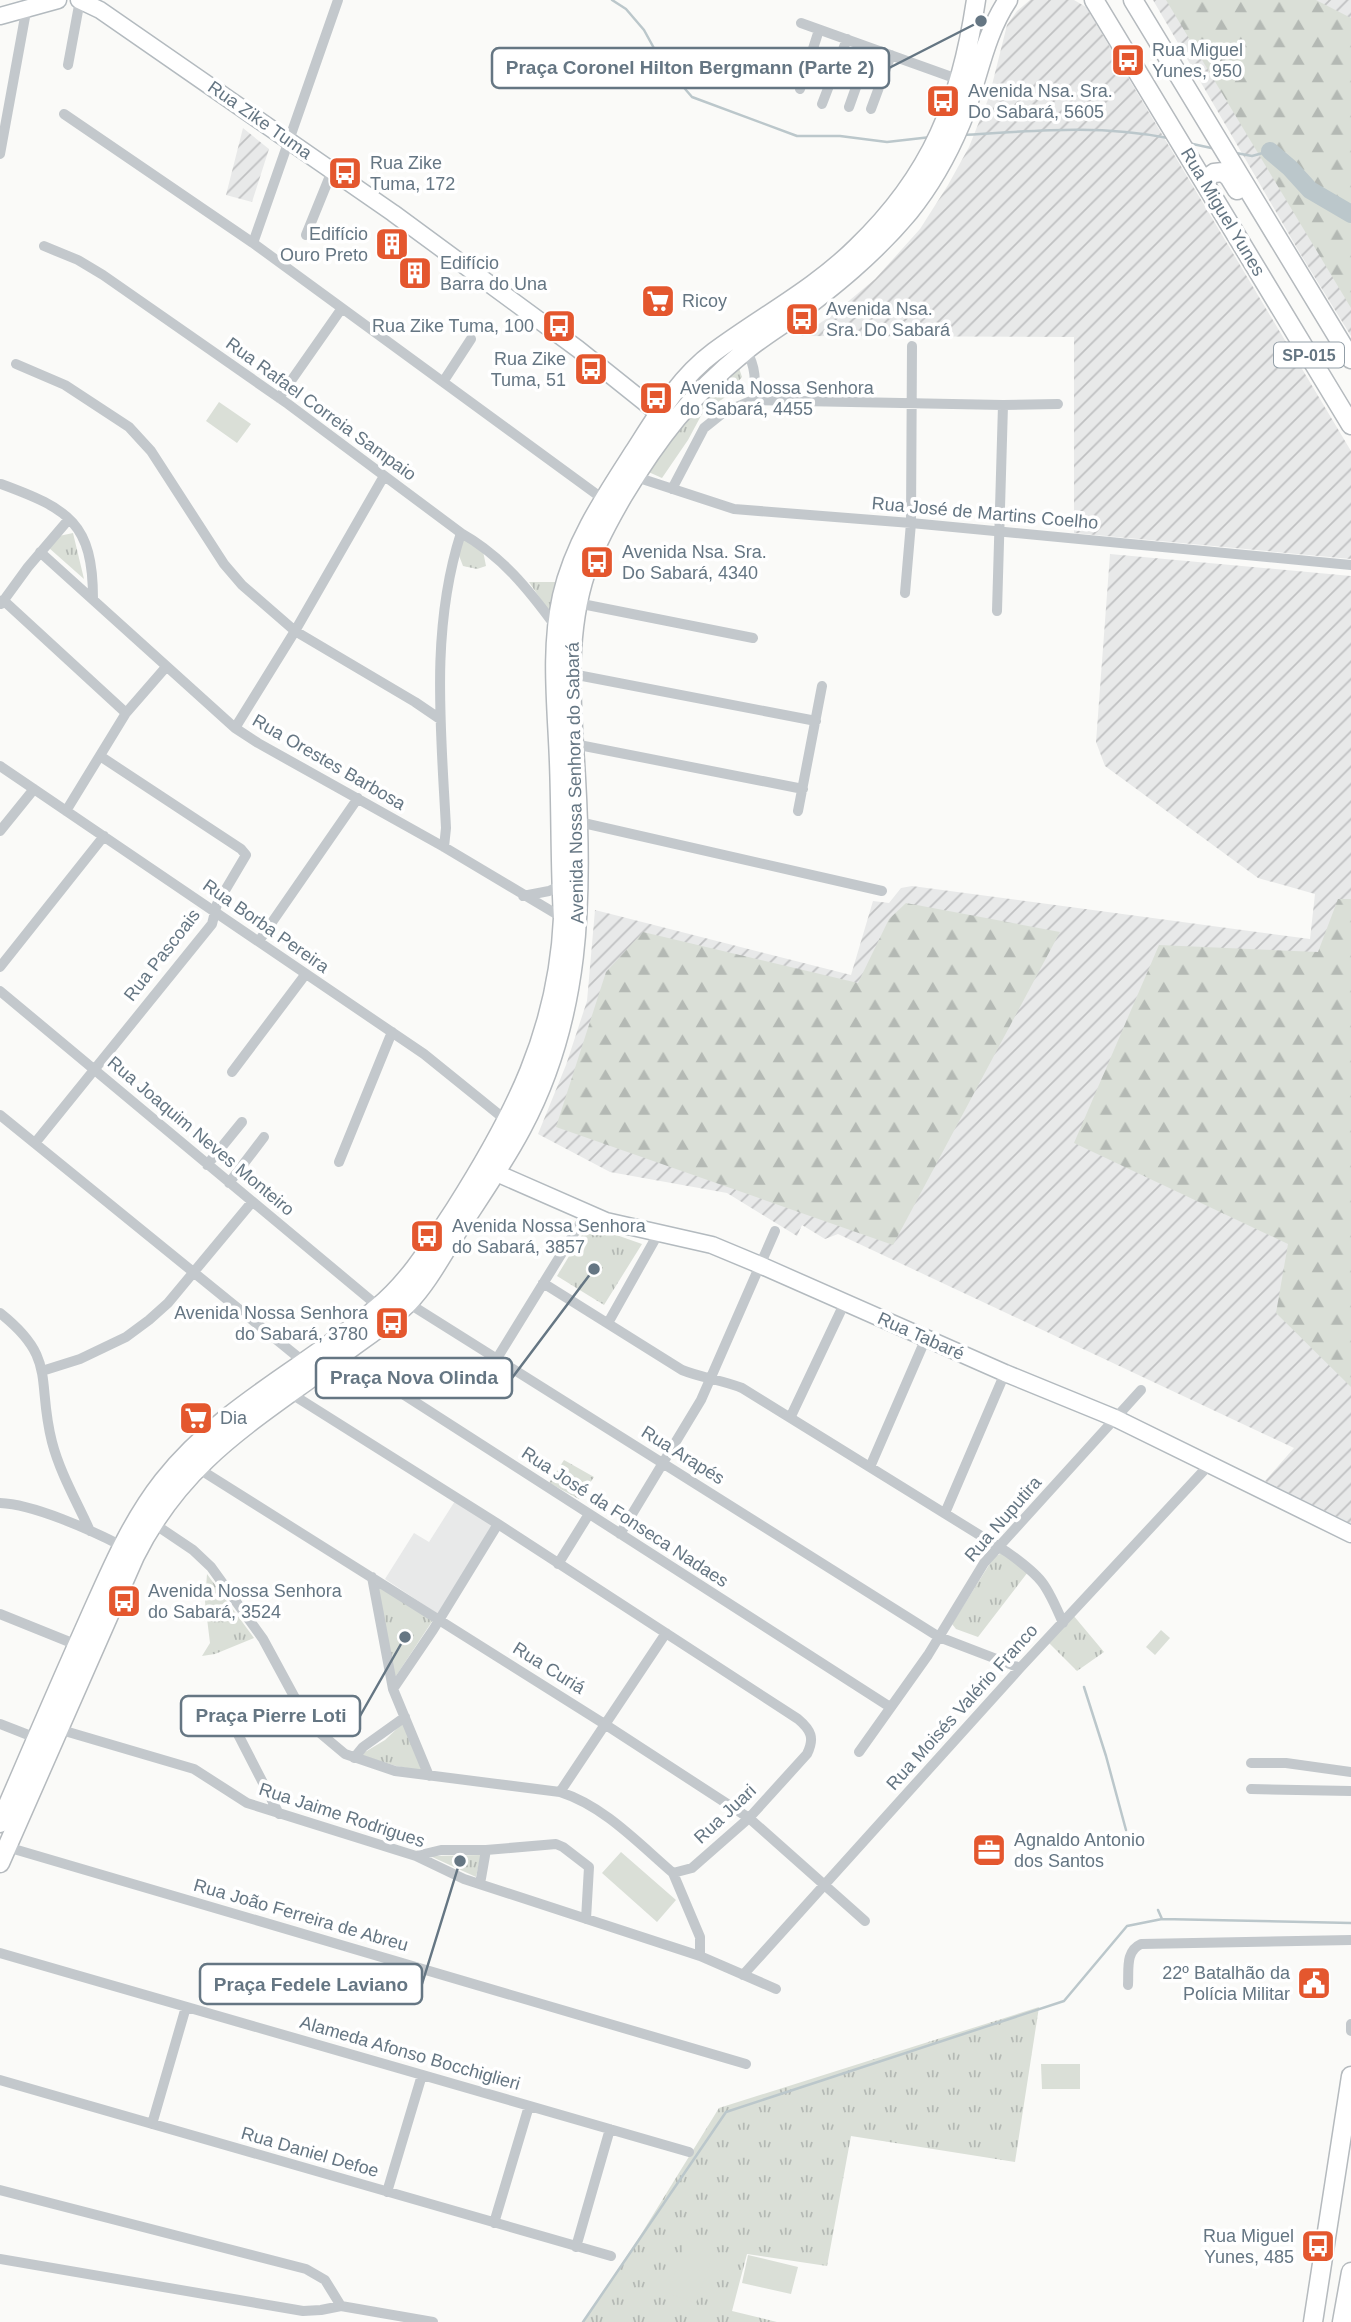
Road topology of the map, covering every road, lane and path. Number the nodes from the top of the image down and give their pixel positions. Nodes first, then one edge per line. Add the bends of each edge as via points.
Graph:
1 (58, 0) edge
2 (79, 0) edge
3 (338, 0) edge
4 (1009, 0) edge
5 (1133, 0) edge
6 (971, 1) edge
7 (1094, 1) edge
8 (28, 3) edge
9 (0, 16) edge
10 (801, 23) dead end
11 (819, 30) junction
12 (847, 39) junction
13 (870, 48) junction
14 (891, 55) junction
15 (68, 65) dead end
16 (960, 80) junction
17 (800, 89) dead end
18 (822, 104) dead end
19 (849, 107) dead end
20 (871, 108) dead end
21 (64, 114) dead end
22 (289, 140) junction
23 (0, 154) edge
24 (332, 171) junction
25 (1204, 180) junction
26 (306, 235) dead end
27 (253, 243) junction
28 (44, 246) dead end
29 (1283, 246) junction
30 (342, 308) junction
31 (471, 339) dead end
32 (912, 346) dead end
33 (746, 350) junction
34 (1351, 359) edge
35 (16, 364) dead end
36 (443, 382) junction
37 (279, 398) junction
38 (753, 400) junction
39 (913, 403) junction
40 (1058, 404) dead end
41 (1003, 405) junction
42 (665, 418) junction
43 (1351, 425) edge
44 (628, 474) junction
45 (384, 476) junction
46 (1, 484) edge
47 (671, 489) junction
48 (603, 499) junction
49 (69, 519) junction
50 (911, 523) junction
51 (1000, 532) junction
52 (461, 533) junction
53 (40, 552) junction
54 (1351, 565) edge
55 (905, 593) dead end
56 (93, 600) junction
57 (2, 602) edge
58 (577, 603) junction
59 (997, 611) dead end
60 (556, 627) junction
61 (295, 631) junction
62 (753, 638) dead end
63 (166, 667) junction
64 (572, 674) junction
65 (822, 686) dead end
66 (126, 713) junction
67 (440, 719) junction
68 (816, 721) junction
69 (235, 728) junction
70 (574, 744) junction
71 (100, 755) junction
72 (0, 766) edge
73 (34, 789) junction
74 (803, 789) junction
75 (358, 798) junction
76 (66, 811) junction
77 (799, 811) dead end
78 (579, 822) junction
79 (0, 831) edge
80 (104, 835) junction
81 (444, 847) junction
82 (562, 885) junction
83 (882, 891) dead end
84 (523, 896) junction
85 (216, 912) junction
86 (564, 918) junction
87 (259, 941) junction
88 (0, 967) edge
89 (305, 975) junction
90 (0, 991) edge
91 (392, 1032) junction
92 (94, 1069) junction
93 (232, 1072) dead end
94 (0, 1115) edge
95 (507, 1121) junction
96 (242, 1122) dead end
97 (264, 1138) dead end
98 (35, 1143) junction
99 (340, 1161) dead end
100 (207, 1166) junction
101 (489, 1169) junction
102 (229, 1183) junction
103 (251, 1202) junction
104 (586, 1214) junction
105 (775, 1231) dead end
106 (658, 1234) junction
107 (760, 1265) junction
108 (193, 1272) junction
109 (543, 1283) junction
110 (845, 1302) junction
111 (408, 1303) junction
112 (379, 1307) junction
113 (0, 1313) edge
114 (607, 1323) junction
115 (926, 1338) junction
116 (342, 1355) junction
117 (496, 1360) junction
118 (304, 1362) junction
119 (42, 1371) junction
120 (1005, 1373) junction
121 (710, 1378) junction
122 (1141, 1390) dead end
123 (290, 1393) junction
124 (791, 1416) junction
125 (1115, 1418) junction
126 (662, 1462) junction
127 (1209, 1465) junction
128 (196, 1467) junction
129 (870, 1467) junction
130 (0, 1503) edge
131 (945, 1513) junction
132 (589, 1514) junction
133 (153, 1523) junction
134 (498, 1524) junction
135 (90, 1531) junction
136 (620, 1534) junction
137 (1351, 1534) edge
138 (122, 1546) junction
139 (998, 1546) junction
140 (558, 1564) junction
141 (372, 1577) junction
142 (101, 1612) junction
143 (0, 1614) edge
144 (439, 1619) junction
145 (1063, 1623) junction
146 (666, 1633) junction
147 (939, 1637) junction
148 (77, 1645) junction
149 (1020, 1668) junction
150 (393, 1689) junction
151 (890, 1707) junction
152 (225, 1709) dead end
153 (405, 1717) junction
154 (0, 1724) edge
155 (606, 1725) junction
156 (58, 1729) junction
157 (36, 1738) junction
158 (859, 1752) dead end
159 (354, 1758) junction
160 (1251, 1763) dead end
161 (1351, 1772) edge
162 (429, 1776) junction
163 (1251, 1789) dead end
164 (1351, 1791) edge
165 (559, 1792) junction
166 (279, 1814) junction
167 (749, 1818) junction
168 (0, 1823) edge
169 (486, 1850) junction
170 (4, 1855) edge
171 (416, 1856) junction
172 (673, 1873) junction
173 (480, 1884) junction
174 (825, 1885) junction
175 (586, 1919) junction
176 (865, 1921) dead end
177 (1351, 1940) edge
178 (0, 1952) edge
179 (700, 1956) junction
180 (743, 1975) junction
181 (1128, 1985) dead end
182 (776, 1989) dead end
183 (186, 2007) junction
184 (1351, 2024) edge
185 (1351, 2031) edge
186 (746, 2064) dead end
187 (422, 2075) junction
188 (1351, 2076) edge
189 (0, 2080) edge
190 (529, 2106) junction
191 (152, 2124) junction
192 (610, 2129) junction
193 (1348, 2129) edge
194 (689, 2152) dead end
195 (0, 2190) edge
196 (387, 2192) junction
197 (494, 2223) junction
198 (576, 2246) junction
199 (611, 2256) dead end
200 (0, 2259) edge
201 (1351, 2272) edge
202 (341, 2306) junction
203 (433, 2322) edge
204 (1313, 2322) edge
205 (1342, 2322) edge

1 - 8 street
2 - 15 street
2 - 22 street, Rua Zike Tuma
3 - 22 street
4 - 33 main road, Avenida Nossa Senhora do Sabará via 990,29 962,122 911,209 860,263
5 - 29 main road, Rua Miguel Yunes / SP-015
6 - 16 main road, Avenida Nossa Senhora do Sabará
7 - 25 main road, Rua Miguel Yunes / SP-015
8 - 9 street
8 - 23 street
10 - 11 street
11 - 12 street
11 - 17 street
12 - 13 street
12 - 18 street
13 - 14 street
13 - 19 street
14 - 16 street
14 - 20 street
16 - 42 main road, Avenida Nossa Senhora do Sabará via 943,130 925,163 882,221 835,267 712,354 684,381
21 - 27 street
22 - 24 street, Rua Zike Tuma
22 - 27 street
24 - 26 street
24 - 42 street, Rua Zike Tuma via 565,339
25 - 29 main road via 1214,173 1226,173 1253,217
25 - 43 main road, Rua Miguel Yunes / SP-015
27 - 30 street
28 - 37 street, Rua Rafael Correia Sampaio via 103,275
29 - 34 main road, Rua Miguel Yunes / SP-015
30 - 36 street
30 - 37 street
31 - 36 street
32 - 39 street
33 - 38 street via 756,378
33 - 42 main road, Avenida Nossa Senhora do Sabará
35 - 61 street via 65,385 129,427 151,451 224,564
36 - 48 street
37 - 45 street, Rua Rafael Correia Sampaio
38 - 39 street
38 - 47 street via 724,412 705,428
39 - 41 street
39 - 50 street
40 - 41 street
41 - 51 street
42 - 44 main road, Avenida Nossa Senhora do Sabará
44 - 47 street, Rua José de Martins Coelho
44 - 48 main road, Avenida Nossa Senhora do Sabará
44 - 58 main road, Avenida Nossa Senhora do Sabará
45 - 52 street, Rua Rafael Correia Sampaio
45 - 61 street
46 - 49 street via 38,498
47 - 50 street, Rua José de Martins Coelho via 734,509
48 - 60 main road, Avenida Nossa Senhora do Sabará via 573,558
49 - 53 street
49 - 56 street via 90,555
50 - 51 street, Rua José de Martins Coelho
50 - 55 street
51 - 54 street, Rua José de Martins Coelho
51 - 59 street
52 - 60 street, Rua Rafael Correia Sampaio via 508,567
52 - 67 street via 442,616
53 - 56 street, Rua Orestes Barbosa
53 - 57 street
56 - 63 street, Rua Orestes Barbosa
57 - 66 street
58 - 62 street
58 - 64 main road, Avenida Nossa Senhora do Sabará
60 - 82 main road, Avenida Nossa Senhora do Sabará
61 - 67 street
61 - 69 street
63 - 66 street
63 - 69 street, Rua Orestes Barbosa
64 - 68 street
64 - 70 main road, Avenida Nossa Senhora do Sabará
65 - 68 street
66 - 71 street
67 - 81 street
68 - 74 street
69 - 75 street, Rua Orestes Barbosa
70 - 74 street
70 - 78 main road, Avenida Nossa Senhora do Sabará
71 - 76 street
71 - 85 street, Rua Pascoais via 244,851 245,859
72 - 73 street, Rua Borba Pereira
73 - 76 street, Rua Borba Pereira
73 - 79 street
74 - 77 street
75 - 81 street, Rua Orestes Barbosa
75 - 87 street
76 - 80 street, Rua Borba Pereira
78 - 83 street
78 - 101 main road, Avenida Nossa Senhora do Sabará via 579,906 569,993 542,1082 523,1126
80 - 85 street, Rua Borba Pereira
80 - 88 street
81 - 84 street, Rua Orestes Barbosa
82 - 84 street
82 - 86 main road, Avenida Nossa Senhora do Sabará
84 - 86 street, Rua Orestes Barbosa
85 - 87 street, Rua Borba Pereira
85 - 92 street, Rua Pascoais via 212,924
86 - 95 main road, Avenida Nossa Senhora do Sabará via 557,982 544,1030
87 - 89 street, Rua Borba Pereira
89 - 91 street, Rua Borba Pereira
89 - 93 street
90 - 92 street, Rua Joaquim Neves Monteiro
91 - 95 street, Rua Borba Pereira
91 - 99 street
92 - 98 street, Rua Pascoais
92 - 100 street, Rua Joaquim Neves Monteiro
94 - 98 street
95 - 101 main road, Avenida Nossa Senhora do Sabará
96 - 100 street
97 - 102 street
98 - 108 street
100 - 102 street, Rua Joaquim Neves Monteiro
101 - 104 street, Rua Tabaré
101 - 111 main road, Avenida Nossa Senhora do Sabará via 435,1266
101 - 112 main road, Avenida Nossa Senhora do Sabará via 422,1260
102 - 103 street, Rua Joaquim Neves Monteiro
103 - 108 street
103 - 112 street, Rua Joaquim Neves Monteiro
104 - 106 street, Rua Tabaré
104 - 109 street
105 - 107 street
106 - 107 street, Rua Tabaré via 712,1245
106 - 114 street
107 - 110 street, Rua Tabaré
107 - 121 street
108 - 118 street
108 - 119 street via 159,1312 126,1337
109 - 114 street
109 - 117 street
110 - 115 street, Rua Tabaré
110 - 124 street
111 - 116 main road, Avenida Nossa Senhora do Sabará
111 - 117 street, Rua Arapés
112 - 118 main road, Avenida Nossa Senhora do Sabará
113 - 119 street via 30,1342
114 - 121 street via 682,1370
115 - 120 street, Rua Tabaré
115 - 129 street
116 - 123 main road, Avenida Nossa Senhora do Sabará
116 - 132 street, Rua José da Fonseca Nadaes
117 - 126 street, Rua Arapés
118 - 138 main road, Avenida Nossa Senhora do Sabará via 214,1428 183,1458 150,1499
119 - 135 street via 54,1450
120 - 125 street, Rua Tabaré
120 - 131 street
121 - 124 street via 742,1388
121 - 126 street
122 - 125 street, Rua Nuputira
123 - 128 main road, Avenida Nossa Senhora do Sabará
123 - 134 street, Rua Juari
124 - 129 street
125 - 127 street, Rua Tabaré
125 - 139 street, Rua Nuputira
126 - 136 street
126 - 147 street, Rua Arapés
127 - 137 street, Rua Tabaré
127 - 145 street, Rua Moisés Valério Franco
128 - 133 main road, Avenida Nossa Senhora do Sabará
128 - 141 street, Rua Curiá
129 - 131 street
130 - 135 street via 17,1504
131 - 139 street
132 - 136 street, Rua José da Fonseca Nadaes
132 - 140 street
133 - 142 main road, Avenida Nossa Senhora do Sabará
133 - 159 street via 211,1567 263,1639 314,1728
134 - 140 street, Rua Juari
134 - 144 street
135 - 138 street
136 - 151 street, Rua José da Fonseca Nadaes
138 - 142 main road, Avenida Nossa Senhora do Sabará
139 - 145 street via 1039,1577
139 - 147 street, Rua Nuputira
140 - 146 street, Rua Juari
141 - 144 street, Rua Curiá
141 - 150 street
142 - 148 main road, Avenida Nossa Senhora do Sabará
142 - 156 main road, Avenida Nossa Senhora do Sabará
143 - 148 street
144 - 150 street
144 - 155 street, Rua Curiá
145 - 149 street, Rua Moisés Valério Franco
146 - 155 street
146 - 167 street, Rua Juari via 799,1719 811,1733 807,1754
147 - 149 street, Rua Arapés
147 - 151 street, Rua Nuputira
148 - 157 main road, Avenida Nossa Senhora do Sabará
149 - 174 street, Rua Moisés Valério Franco
150 - 153 street
151 - 158 street, Rua Nuputira
152 - 166 street
153 - 159 street
153 - 162 street
154 - 157 street
155 - 165 street
155 - 167 street, Rua Curiá
156 - 166 street, Rua Jaime Rodrigues via 194,1769 238,1799
156 - 170 main road, Avenida Nossa Senhora do Sabará
157 - 168 main road, Avenida Nossa Senhora do Sabará
159 - 162 street
160 - 161 street
162 - 165 street
163 - 164 street
165 - 172 street via 591,1805
166 - 171 street, Rua Jaime Rodrigues
167 - 172 street, Rua Juari via 692,1868
167 - 174 street, Rua Curiá
169 - 171 street via 432,1850
169 - 173 street
169 - 175 street via 549,1844 563,1847 589,1867
170 - 186 street, Rua João Ferreira de Abreu
171 - 173 street, Rua Jaime Rodrigues
172 - 179 street via 700,1937
173 - 175 street, Rua Jaime Rodrigues
174 - 176 street, Rua Curiá
174 - 180 street, Rua Moisés Valério Franco
175 - 179 street, Rua Jaime Rodrigues
177 - 181 street via 1141,1944 1129,1955
178 - 183 street, Alameda Afonso Bocchiglieri
179 - 180 street, Rua Jaime Rodrigues
180 - 182 street, Rua Jaime Rodrigues
183 - 187 street, Alameda Afonso Bocchiglieri
183 - 191 street
184 - 185 street
187 - 190 street, Alameda Afonso Bocchiglieri
187 - 196 street
188 - 193 main road
189 - 191 street, Rua Daniel Defoe
190 - 192 street, Alameda Afonso Bocchiglieri
190 - 197 street
191 - 196 street, Rua Daniel Defoe
192 - 194 street, Alameda Afonso Bocchiglieri
192 - 198 street
193 - 204 main road
195 - 202 street via 306,2269 326,2280
196 - 197 street, Rua Daniel Defoe
197 - 198 street, Rua Daniel Defoe
198 - 199 street, Rua Daniel Defoe
200 - 202 street via 303,2311
201 - 205 main road
202 - 203 street

